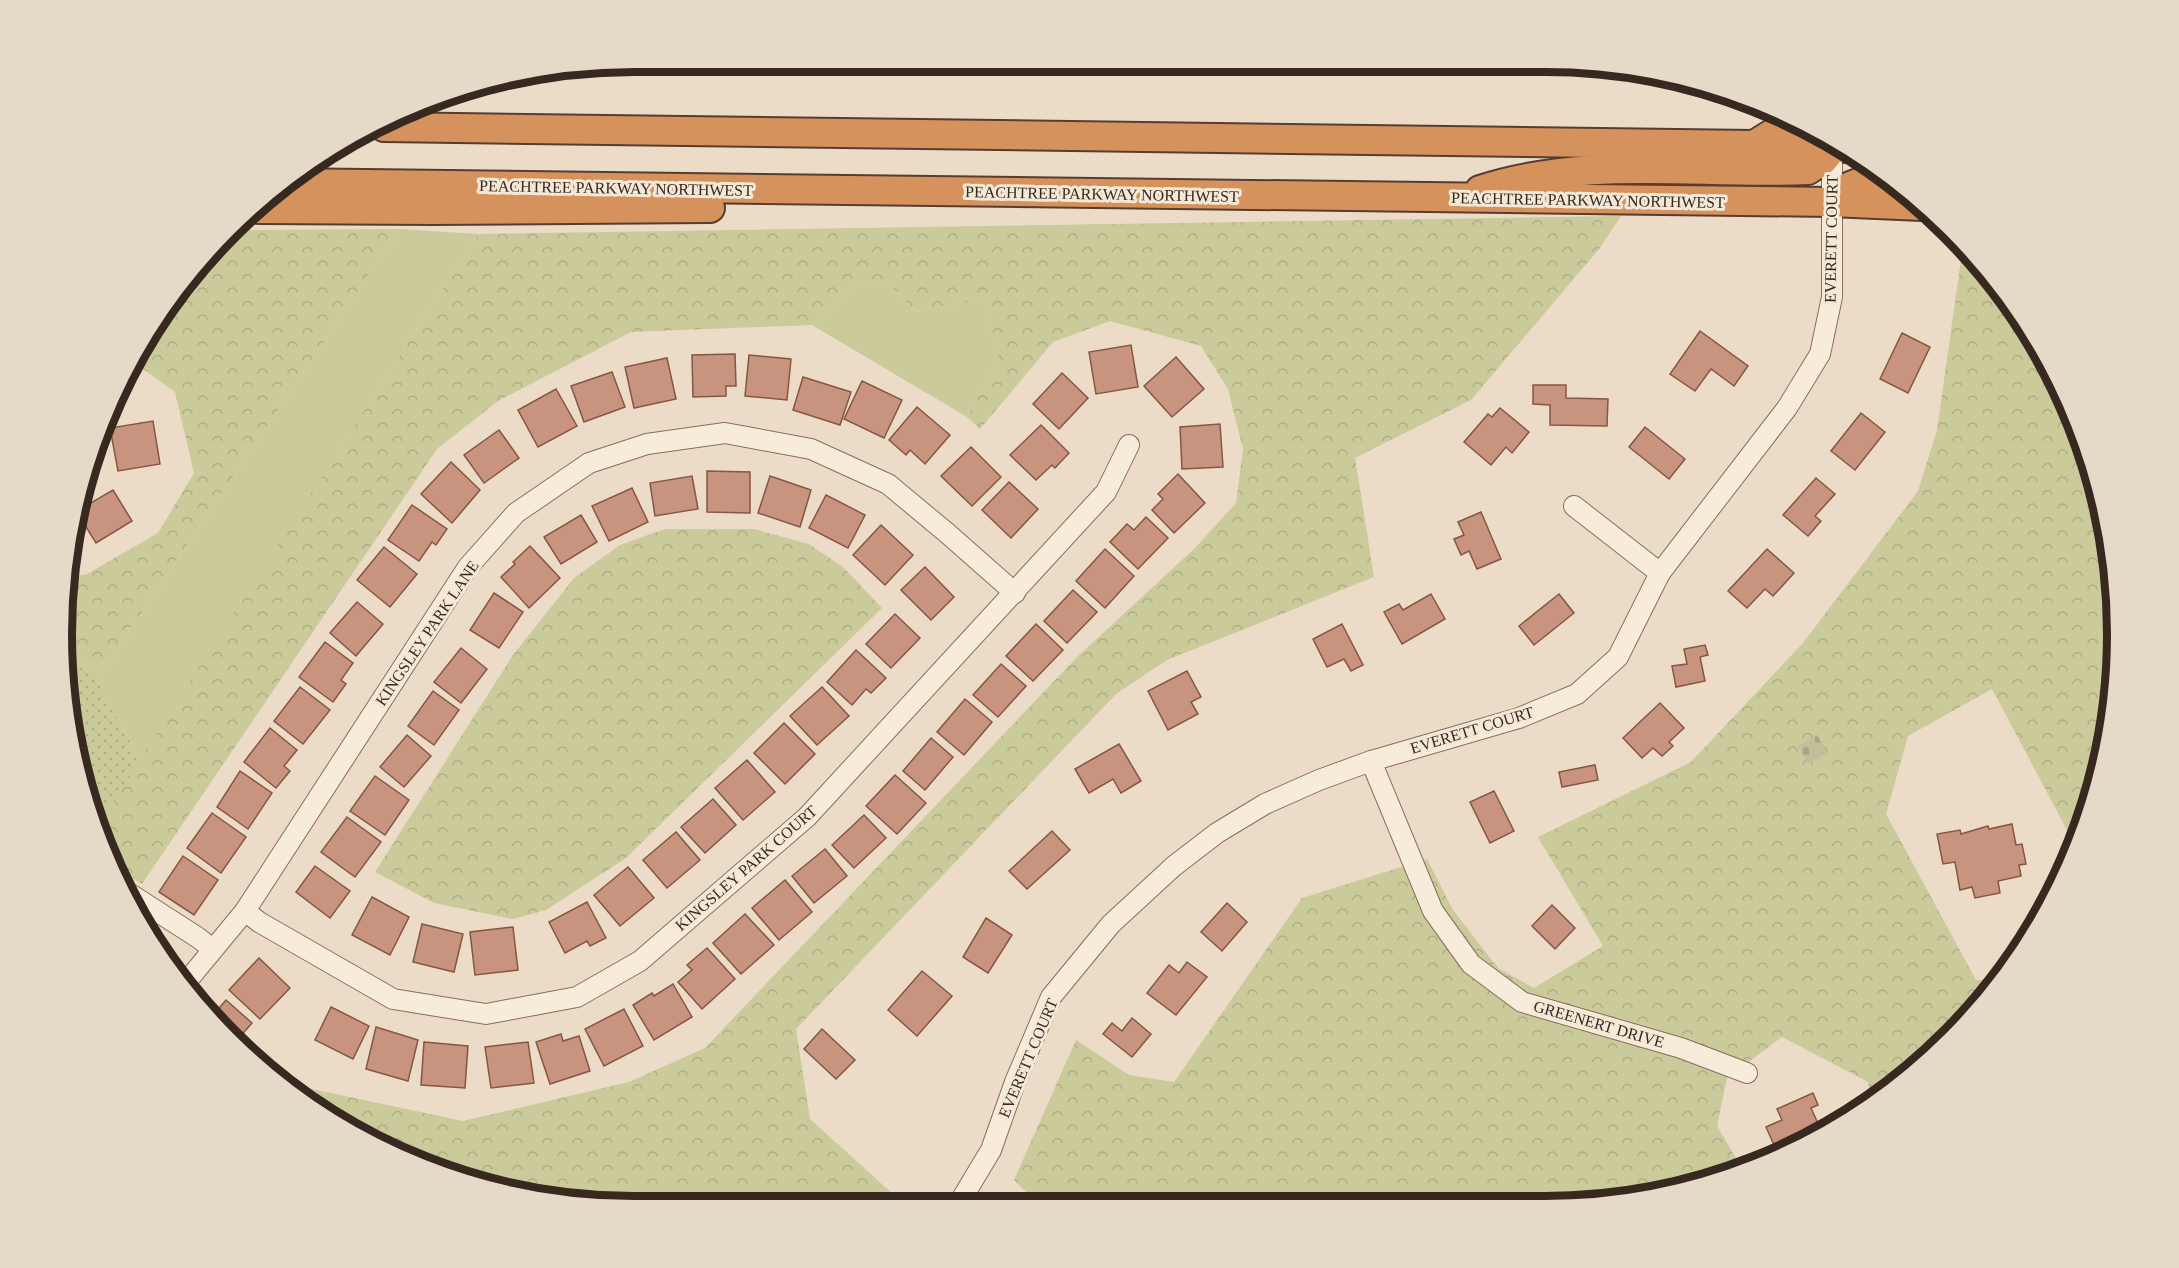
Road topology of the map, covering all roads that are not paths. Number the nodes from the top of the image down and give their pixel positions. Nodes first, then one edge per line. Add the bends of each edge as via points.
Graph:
1 (1783, 125) edge
2 (392, 127) edge
3 (1754, 145) junction
4 (1822, 145) edge
5 (1831, 150) edge
6 (1834, 152) edge
7 (1878, 181) edge
8 (299, 183) edge
9 (879, 191) junction
10 (1454, 199) junction
11 (1831, 202) junction
12 (1909, 205) edge
13 (265, 209) edge
14 (1129, 446) dead end
15 (1574, 506) dead end
16 (1660, 573) junction
17 (1015, 593) junction
18 (1371, 761) junction
19 (138, 899) edge
20 (245, 911) junction
21 (213, 950) junction
22 (190, 978) edge
23 (1747, 1072) dead end
24 (963, 1196) edge

1 - 3 highway
2 - 3 highway
3 - 4 highway
5 - 10 highway via 1808,170 1601,168 1524,178
6 - 11 street, EVERETT COURT
7 - 11 highway via 1856,182 1840,190
8 - 9 highway, PEACHTREE PARKWAY NORTHWEST
9 - 10 highway, PEACHTREE PARKWAY NORTHWEST
9 - 13 highway via 818,204 736,208
10 - 11 highway, PEACHTREE PARKWAY NORTHWEST
11 - 12 highway, PEACHTREE PARKWAY NORTHWEST
11 - 16 street, EVERETT COURT via 1832,297 1820,354 1787,408
14 - 17 street, KINGSLEY PARK COURT via 1106,492
15 - 16 street
16 - 18 street, EVERETT COURT via 1618,657 1577,694 1519,718
17 - 20 street, KINGSLEY PARK COURT via 807,817 640,962 577,998 486,1014 393,999
17 - 20 street, KINGSLEY PARK LANE via 888,484 811,449 725,433 647,444 589,463 516,513 468,567
18 - 23 street, GREENERT DRIVE via 1434,911 1471,964 1522,1002 1681,1048
18 - 24 street, EVERETT COURT via 1265,804 1217,833 1111,924 1051,997 991,1150
19 - 21 street
20 - 21 street, KINGSLEY PARK LANE
21 - 22 street, KINGSLEY PARK LANE

